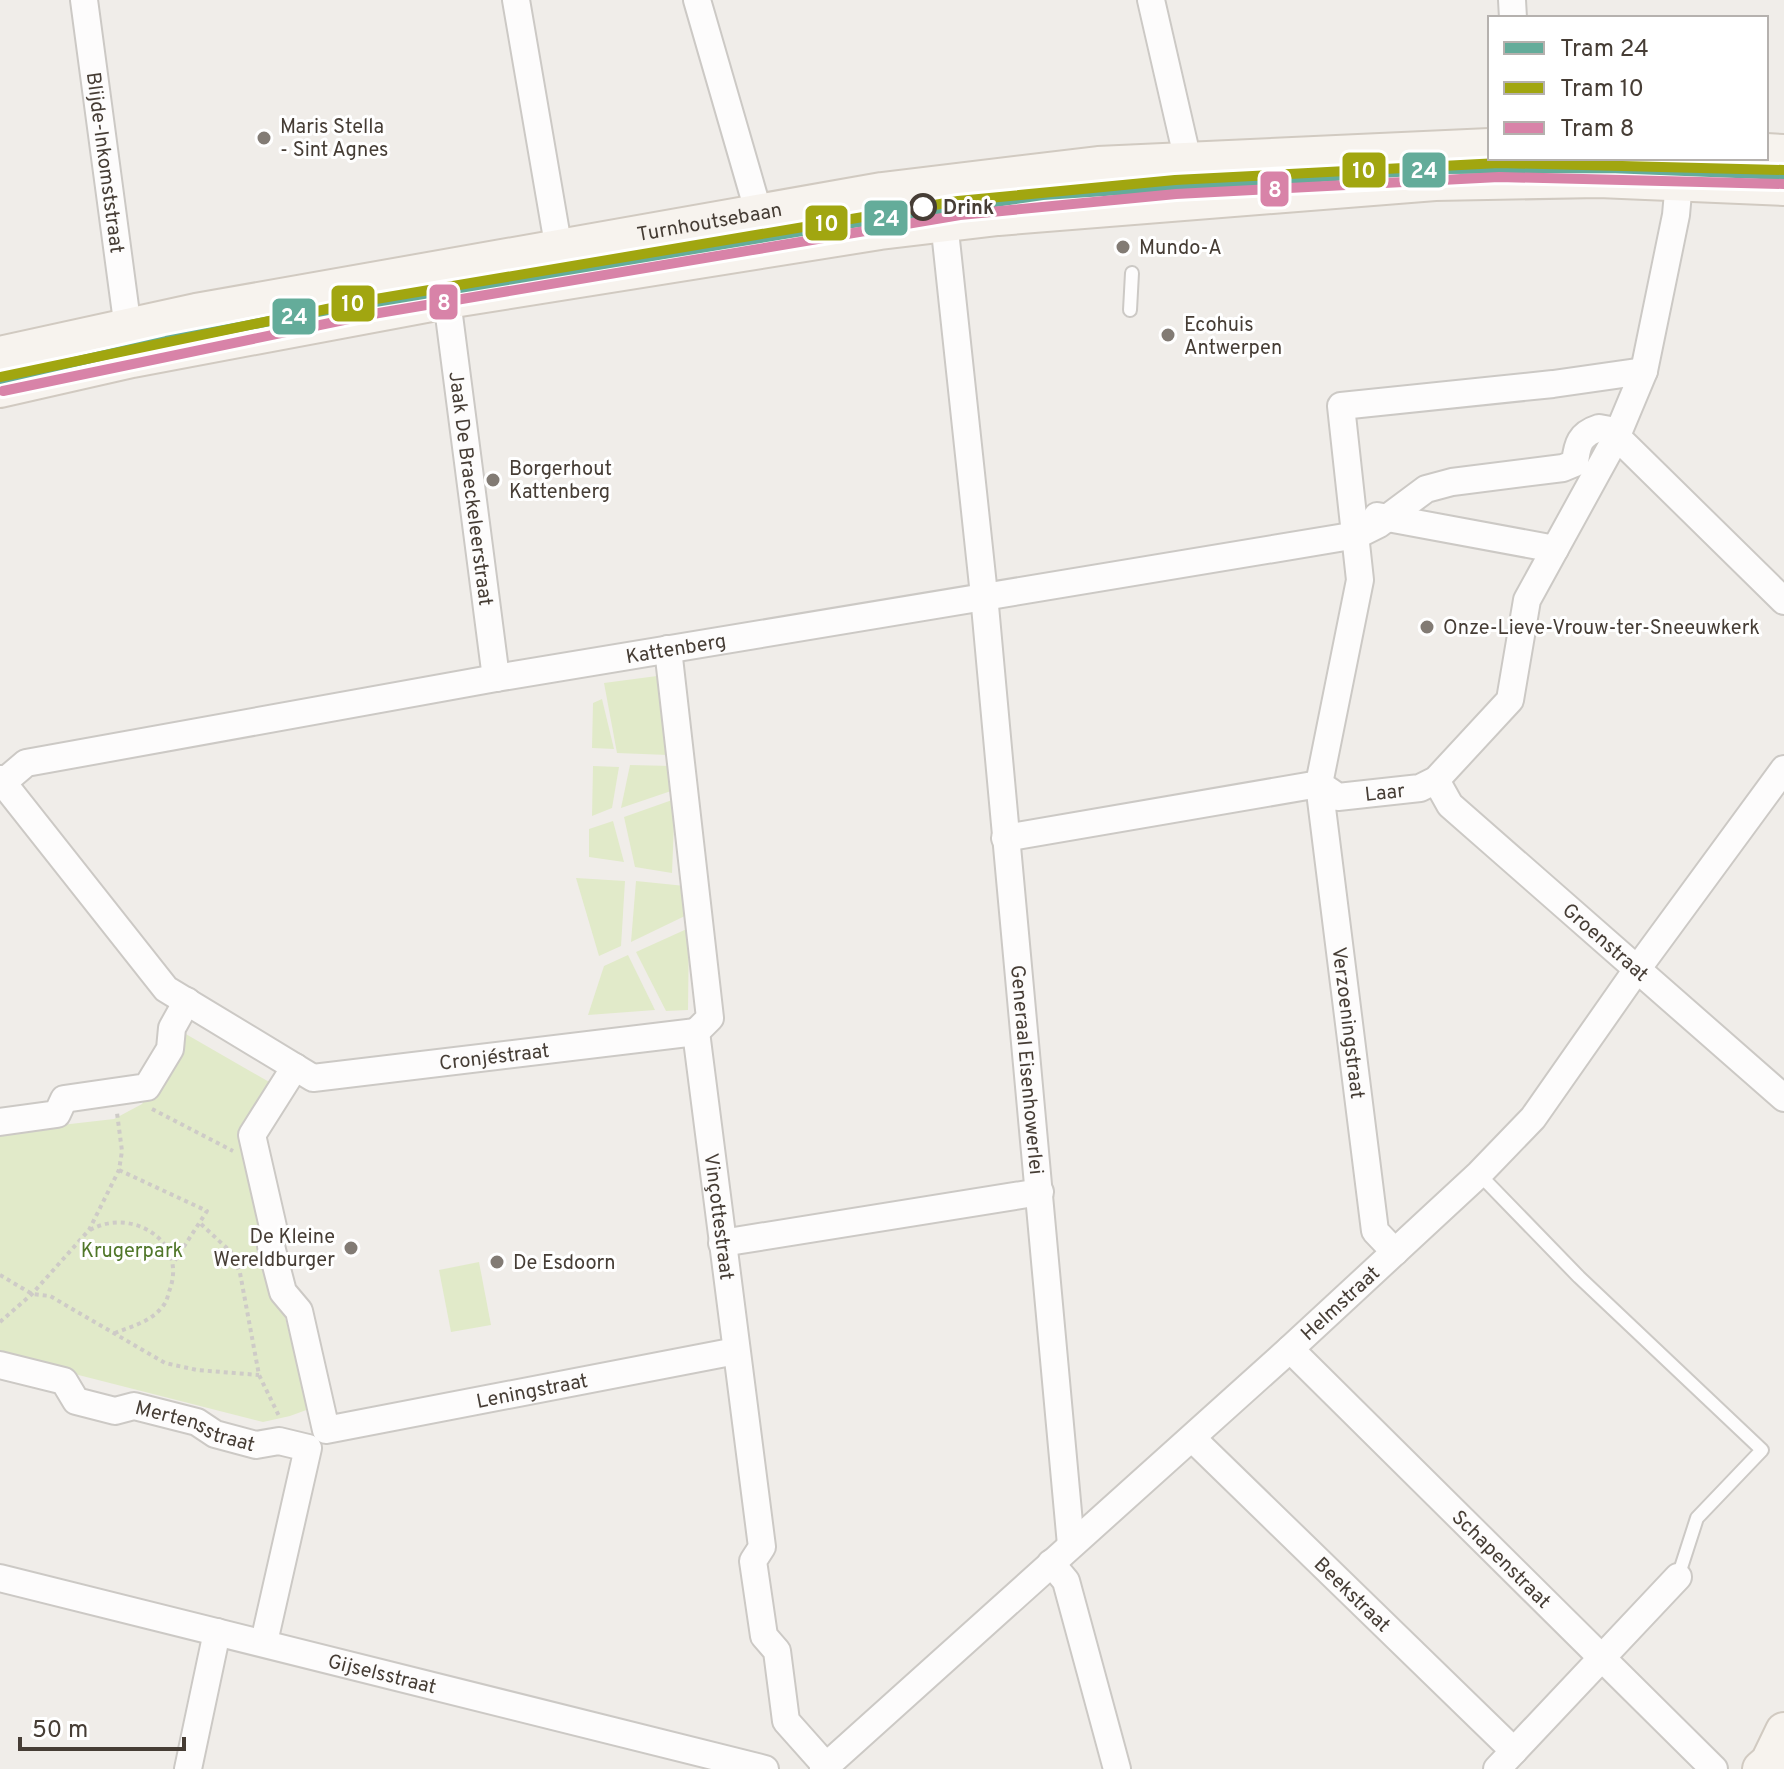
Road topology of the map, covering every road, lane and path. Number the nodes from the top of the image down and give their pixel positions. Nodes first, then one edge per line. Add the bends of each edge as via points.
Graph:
1 (84, 0) edge
2 (516, 0) edge
3 (697, 0) edge
4 (1151, 0) edge
5 (1479, 155) edge
6 (1559, 160) edge
7 (1784, 168) edge
8 (1199, 179) junction
9 (1679, 181) junction
10 (1784, 187) edge
11 (942, 204) junction
12 (751, 224) junction
13 (559, 250) junction
14 (1132, 273) dead end
15 (447, 300) junction
16 (1130, 310) dead end
17 (129, 343) junction
18 (0, 355) edge
19 (1644, 371) junction
20 (0, 389) edge
21 (1616, 438) junction
22 (1386, 518) junction
23 (1356, 523) junction
24 (1555, 549) junction
25 (984, 595) junction
26 (1784, 601) edge
27 (668, 649) junction
28 (496, 678) junction
29 (1784, 769) edge
30 (1436, 780) junction
31 (1, 782) edge
32 (1319, 784) junction
33 (1005, 838) junction
34 (1638, 968) junction
35 (187, 1001) junction
36 (696, 1032) junction
37 (295, 1067) junction
38 (117, 1091) junction
39 (1784, 1098) edge
40 (0, 1122) edge
41 (256, 1151) junction
42 (119, 1170) junction
43 (1479, 1174) junction
44 (1040, 1192) junction
45 (201, 1224) junction
46 (89, 1230) junction
47 (722, 1243) junction
48 (1395, 1252) junction
49 (173, 1263) junction
50 (0, 1275) edge
51 (32, 1294) junction
52 (0, 1322) edge
53 (115, 1333) junction
54 (1290, 1349) junction
55 (736, 1351) junction
56 (0, 1365) edge
57 (259, 1375) junction
58 (1192, 1438) junction
59 (317, 1439) junction
60 (1071, 1545) junction
61 (1051, 1563) junction
62 (1678, 1577) joint
63 (0, 1578) edge
64 (217, 1632) junction
65 (264, 1642) junction
66 (1602, 1660) junction
67 (1784, 1731) edge
68 (1506, 1760) edge
69 (824, 1768) edge
70 (188, 1769) edge
71 (765, 1769) edge
72 (1117, 1769) edge
73 (1714, 1769) edge
74 (1761, 1769) edge

1 - 17 street, Blijde-Inkomststraat
2 - 13 street
3 - 12 street
4 - 8 street
5 - 8 main road, Turnhoutsebaan
6 - 7 lane
8 - 9 main road, Turnhoutsebaan
8 - 11 main road, Turnhoutsebaan via 1071,167
8 - 11 main road, Turnhoutsebaan via 1131,213
9 - 10 main road, Turnhoutsebaan
9 - 19 street
11 - 12 main road, Turnhoutsebaan
11 - 15 main road, Turnhoutsebaan via 880,231
11 - 25 street
12 - 13 main road, Turnhoutsebaan
13 - 17 main road, Turnhoutsebaan via 388,278
14 - 16 lane
15 - 17 main road, Turnhoutsebaan
15 - 28 street, Jaak De Braeckeleerstraat
17 - 18 main road, Turnhoutsebaan
17 - 20 main road, Turnhoutsebaan
19 - 21 street
19 - 23 street via 1341,406
21 - 22 street via 1605,429 1590,431 1578,442 1575,463 1426,489
21 - 24 street
21 - 26 street
22 - 23 street via 1379,524
22 - 24 street
23 - 25 street, Kattenberg
23 - 32 street via 1360,580
24 - 30 street via 1527,600 1510,700
25 - 27 street, Kattenberg
25 - 33 street, Generaal Eisenhowerlei
27 - 28 street, Kattenberg
27 - 36 street, Vinçottestraat via 710,1018
28 - 31 street, Kattenberg via 26,763
29 - 34 street, Helmstraat
30 - 32 street, Laar via 1420,788 1338,797
30 - 34 street, Groenstraat via 1450,805
31 - 35 street, Cronjéstraat via 166,989
32 - 33 street
32 - 48 street, Verzoeningstraat via 1375,1231
33 - 44 street, Generaal Eisenhowerlei
34 - 39 street, Groenstraat
34 - 43 street, Helmstraat via 1533,1118
35 - 37 street, Cronjéstraat
35 - 38 street via 172,1028 170,1049 147,1087
36 - 37 street, Cronjéstraat via 313,1078
36 - 47 street, Vinçottestraat
37 - 41 street via 252,1135
38 - 40 street via 64,1099 57,1114
38 - 41 path via 243,1156
38 - 42 path
41 - 59 street via 283,1292 299,1311
42 - 45 path via 207,1211
42 - 46 path
43 - 48 street, Helmstraat
43 - 62 lane via 1762,1450 1697,1518
44 - 47 street
44 - 60 street, Generaal Eisenhowerlei
45 - 49 path
45 - 57 path via 231,1252 240,1273
46 - 49 path via 117,1220 137,1224 151,1230
46 - 51 path
47 - 55 street, Vinçottestraat
48 - 54 street, Helmstraat
49 - 53 path via 164,1305 145,1322
50 - 51 path
51 - 52 path
51 - 53 path via 50,1296
53 - 57 path via 165,1363
54 - 58 street, Helmstraat
54 - 66 street, Schapenstraat
55 - 59 street, Leningstraat
55 - 69 street, Vinçottestraat via 762,1547 753,1561 764,1636 777,1651 786,1721
56 - 59 street, Mertensstraat via 64,1381 76,1401 115,1411 134,1406 256,1445
57 - 59 path via 281,1418
58 - 60 street, Helmstraat
58 - 68 street, Beekstraat
59 - 65 street
60 - 61 street, Helmstraat
61 - 69 street, Helmstraat
61 - 72 street via 1066,1581
62 - 66 street
63 - 64 street, Gijselsstraat
64 - 65 street, Gijselsstraat
64 - 70 street
65 - 71 street, Gijselsstraat
66 - 68 street
66 - 73 street, Schapenstraat
67 - 74 main road

